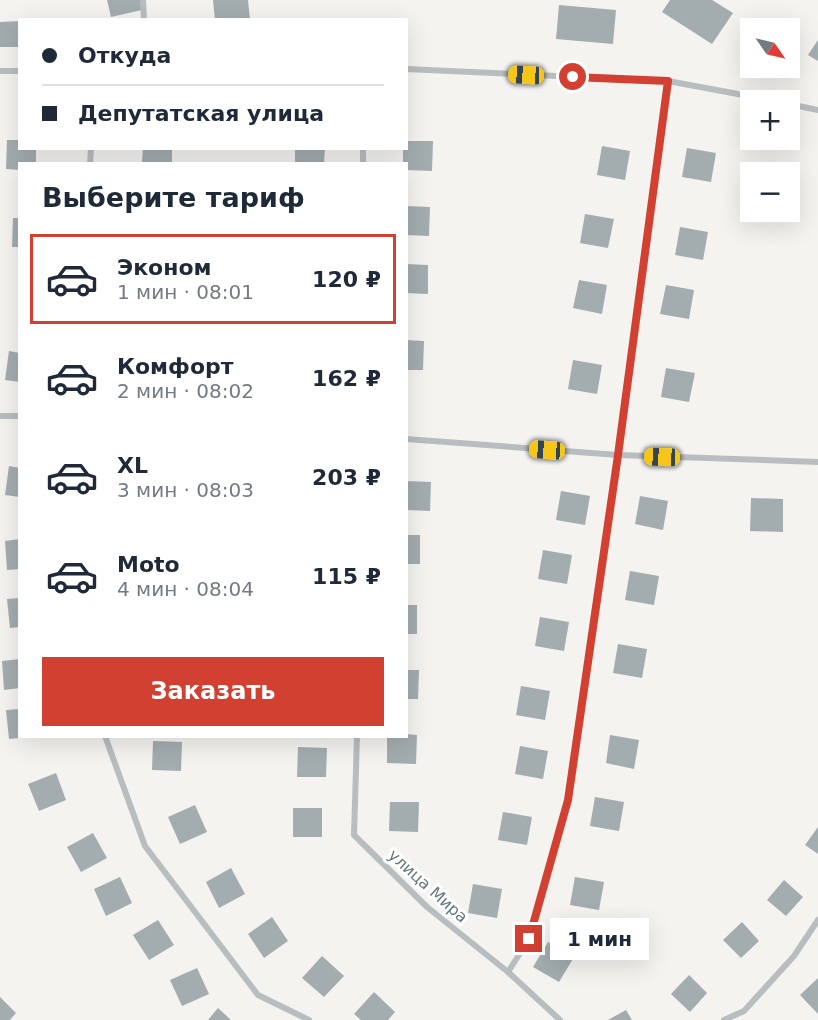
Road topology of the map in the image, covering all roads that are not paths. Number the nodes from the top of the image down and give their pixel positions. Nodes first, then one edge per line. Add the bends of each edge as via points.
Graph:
1 (143, 0) edge
2 (144, 18) edge
3 (408, 69) edge
4 (0, 70) edge
5 (18, 71) edge
6 (668, 81) junction
7 (740, 94) edge
8 (800, 106) edge
9 (818, 110) edge
10 (0, 416) edge
11 (18, 416) edge
12 (408, 439) edge
13 (618, 455) junction
14 (818, 462) edge
15 (106, 738) edge
16 (357, 738) edge
17 (818, 920) edge
18 (508, 972) junction
19 (309, 1020) edge
20 (560, 1020) edge
21 (724, 1020) edge

1 - 2 street
3 - 6 street
4 - 5 street
6 - 7 street
6 - 13 street
8 - 9 street
10 - 11 street
12 - 13 street
13 - 14 street
13 - 18 street via 568,800 529,939
15 - 19 street via 145,846 258,995
16 - 18 street, улица Мира via 354,835 427,907
17 - 21 street via 795,956 744,1011
18 - 20 street, улица Мира

